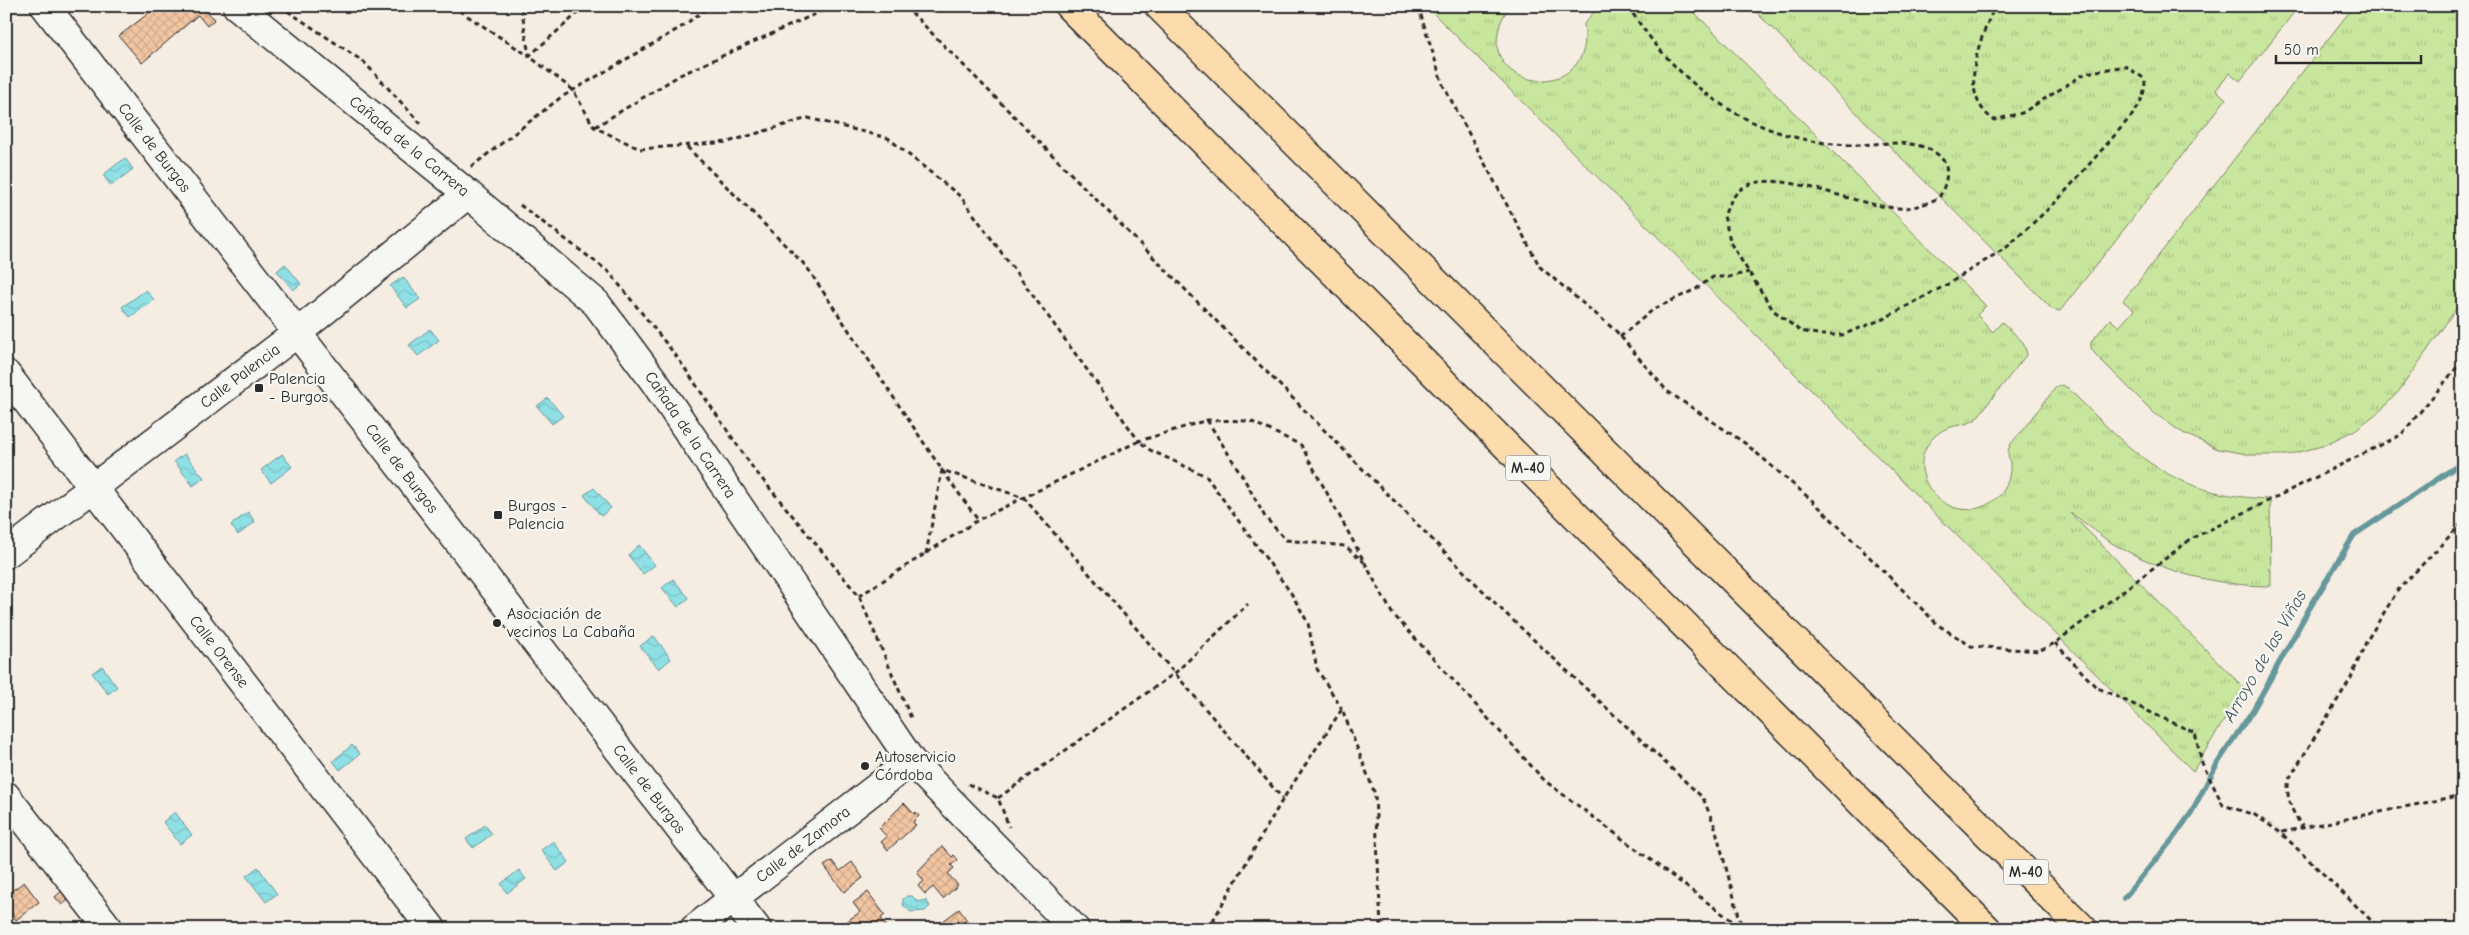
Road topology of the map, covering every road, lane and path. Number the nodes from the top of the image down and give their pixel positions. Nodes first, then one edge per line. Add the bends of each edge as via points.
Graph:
1 (46, 6) edge
2 (237, 6) edge
3 (452, 6) edge
4 (521, 6) edge
5 (586, 6) edge
6 (710, 6) edge
7 (833, 6) edge
8 (905, 6) edge
9 (1068, 6) edge
10 (1159, 6) edge
11 (1418, 6) edge
12 (1628, 6) edge
13 (1995, 6) edge
14 (529, 56) junction
15 (573, 90) junction
16 (594, 127) junction
17 (687, 147) junction
18 (468, 194) junction
19 (1749, 272) junction
20 (297, 332) junction
21 (1620, 337) junction
22 (2463, 360) edge
23 (6, 374) edge
24 (1207, 420) junction
25 (1139, 441) junction
26 (942, 470) junction
27 (93, 486) junction
28 (1024, 498) junction
29 (978, 520) junction
30 (2463, 522) edge
31 (6, 554) edge
32 (926, 554) junction
33 (1366, 564) junction
34 (859, 596) dead end
35 (1248, 604) dead end
36 (2056, 643) junction
37 (1175, 674) junction
38 (1342, 709) junction
39 (912, 762) junction
40 (2463, 795) edge
41 (6, 796) edge
42 (998, 798) dead end
43 (1283, 799) junction
44 (2304, 828) junction
45 (2281, 833) junction
46 (734, 898) junction
47 (1214, 921) junction
48 (1742, 928) edge
49 (109, 929) edge
50 (432, 929) edge
51 (694, 929) edge
52 (758, 929) edge
53 (1075, 929) edge
54 (1208, 929) edge
55 (1218, 929) edge
56 (1381, 929) edge
57 (1987, 929) edge
58 (2083, 929) edge
59 (2380, 929) edge

1 - 20 street, Calle de Burgos
2 - 18 street, Cañada de la Carrera
3 - 14 path
4 - 14 path
5 - 14 path
6 - 15 path via 683,26
7 - 16 path via 680,75
8 - 48 path via 1503,611 1703,798 1715,827
9 - 57 highway, M-40
10 - 58 highway, M-40
11 - 21 path via 1443,85 1540,267
12 - 19 path via 1642,29 1686,79 1729,109 1766,128 1806,141 1916,145 1937,154 1946,165 1948,176 1938,198 1905,208 1789,183 1766,182 1746,186 1733,196 1724,216 1731,244
13 - 19 path via 1974,64 1976,95 1984,114 1994,120 2022,113 2086,73 2125,66 2145,79 2145,94 2135,112 2057,201 2007,247 1965,273 1883,320 1842,334 1800,331 1773,310
14 - 15 path
15 - 16 path
15 - 18 path via 470,168
16 - 17 path via 640,148
17 - 25 path via 728,142 808,118 888,138 961,197
17 - 26 path via 806,266
18 - 20 street, Calle Palencia
18 - 39 street, Cañada de la Carrera via 596,303 654,380
19 - 21 path via 1713,277 1654,309
20 - 27 street, Calle Palencia
20 - 46 street, Calle de Burgos
21 - 36 path via 1667,391 1746,444 1815,503 1938,625 1971,646 2039,651
22 - 36 path via 2401,435 2191,539
23 - 27 street, Calle Orense
24 - 25 path
24 - 33 path via 1265,518 1286,540 1346,546
24 - 33 path via 1250,421 1301,445
25 - 28 path
25 - 38 path via 1150,450 1206,476 1295,600 1308,623 1317,669
26 - 28 path
26 - 29 path
26 - 32 path
27 - 31 street, Calle Palencia
27 - 50 street, Calle Orense
28 - 29 path
28 - 37 path
29 - 32 path
30 - 44 path via 2398,590 2366,642 2351,678 2289,779 2286,793 2293,815
32 - 34 path
33 - 48 path via 1392,613 1545,781
35 - 37 path
36 - 45 path via 2096,687 2195,733 2202,763 2223,805 2255,815
37 - 42 path
37 - 43 path
38 - 43 path
38 - 56 path via 1375,794
39 - 46 street, Calle de Zamora
39 - 53 street, Cañada de la Carrera
40 - 44 path
41 - 49 street
43 - 47 path
44 - 45 path
45 - 59 path
46 - 51 street, Calle de Zamora
46 - 52 street, Calle de Burgos
47 - 54 path
47 - 55 path

